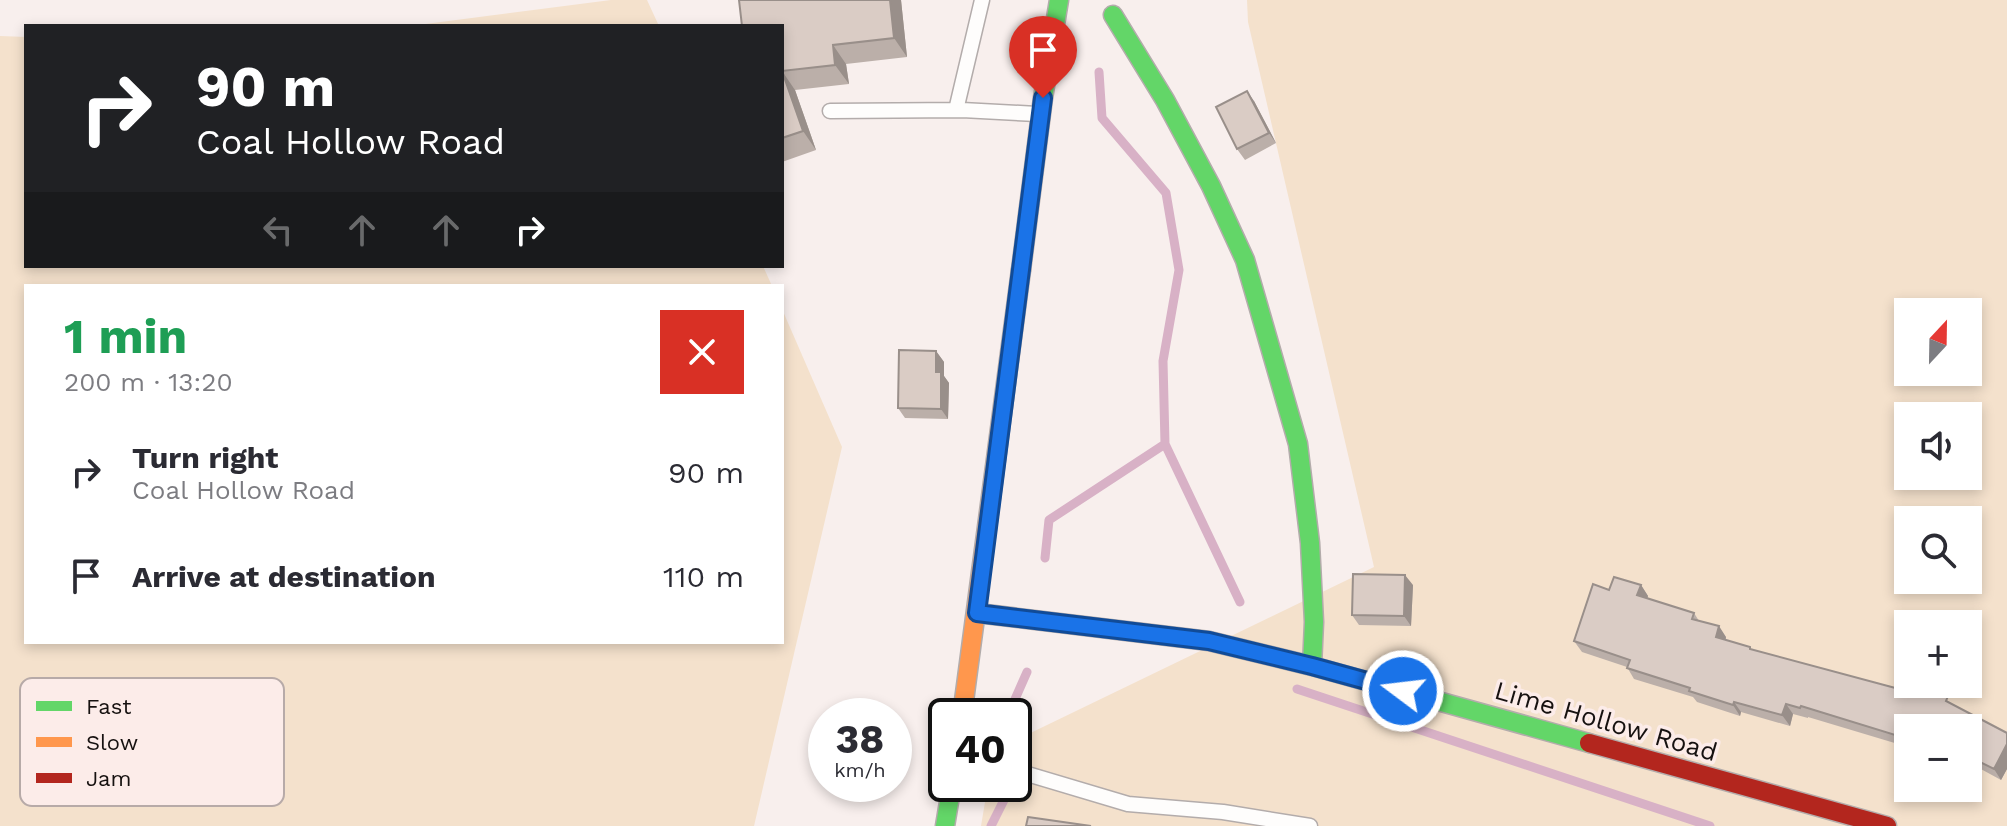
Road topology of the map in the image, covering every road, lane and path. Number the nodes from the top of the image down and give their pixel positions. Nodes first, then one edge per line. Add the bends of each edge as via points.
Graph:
1 (982, 0) edge
2 (1059, 0) edge
3 (1113, 15) dead end
4 (956, 110) junction
5 (830, 111) dead end
6 (1041, 114) junction
7 (977, 613) junction
8 (1312, 666) junction
9 (965, 698) edge
10 (1032, 775) edge
11 (949, 802) edge
12 (945, 826) edge
13 (1310, 826) edge
14 (1887, 826) edge

1 - 4 lane
2 - 6 street
3 - 8 street via 1165,100 1245,260 1298,444 1310,543
4 - 5 lane
4 - 6 lane
6 - 7 street
7 - 8 street, Lime Hollow Road via 1209,641
7 - 9 street
8 - 14 street, Lime Hollow Road
10 - 13 lane via 1128,804
11 - 12 street

